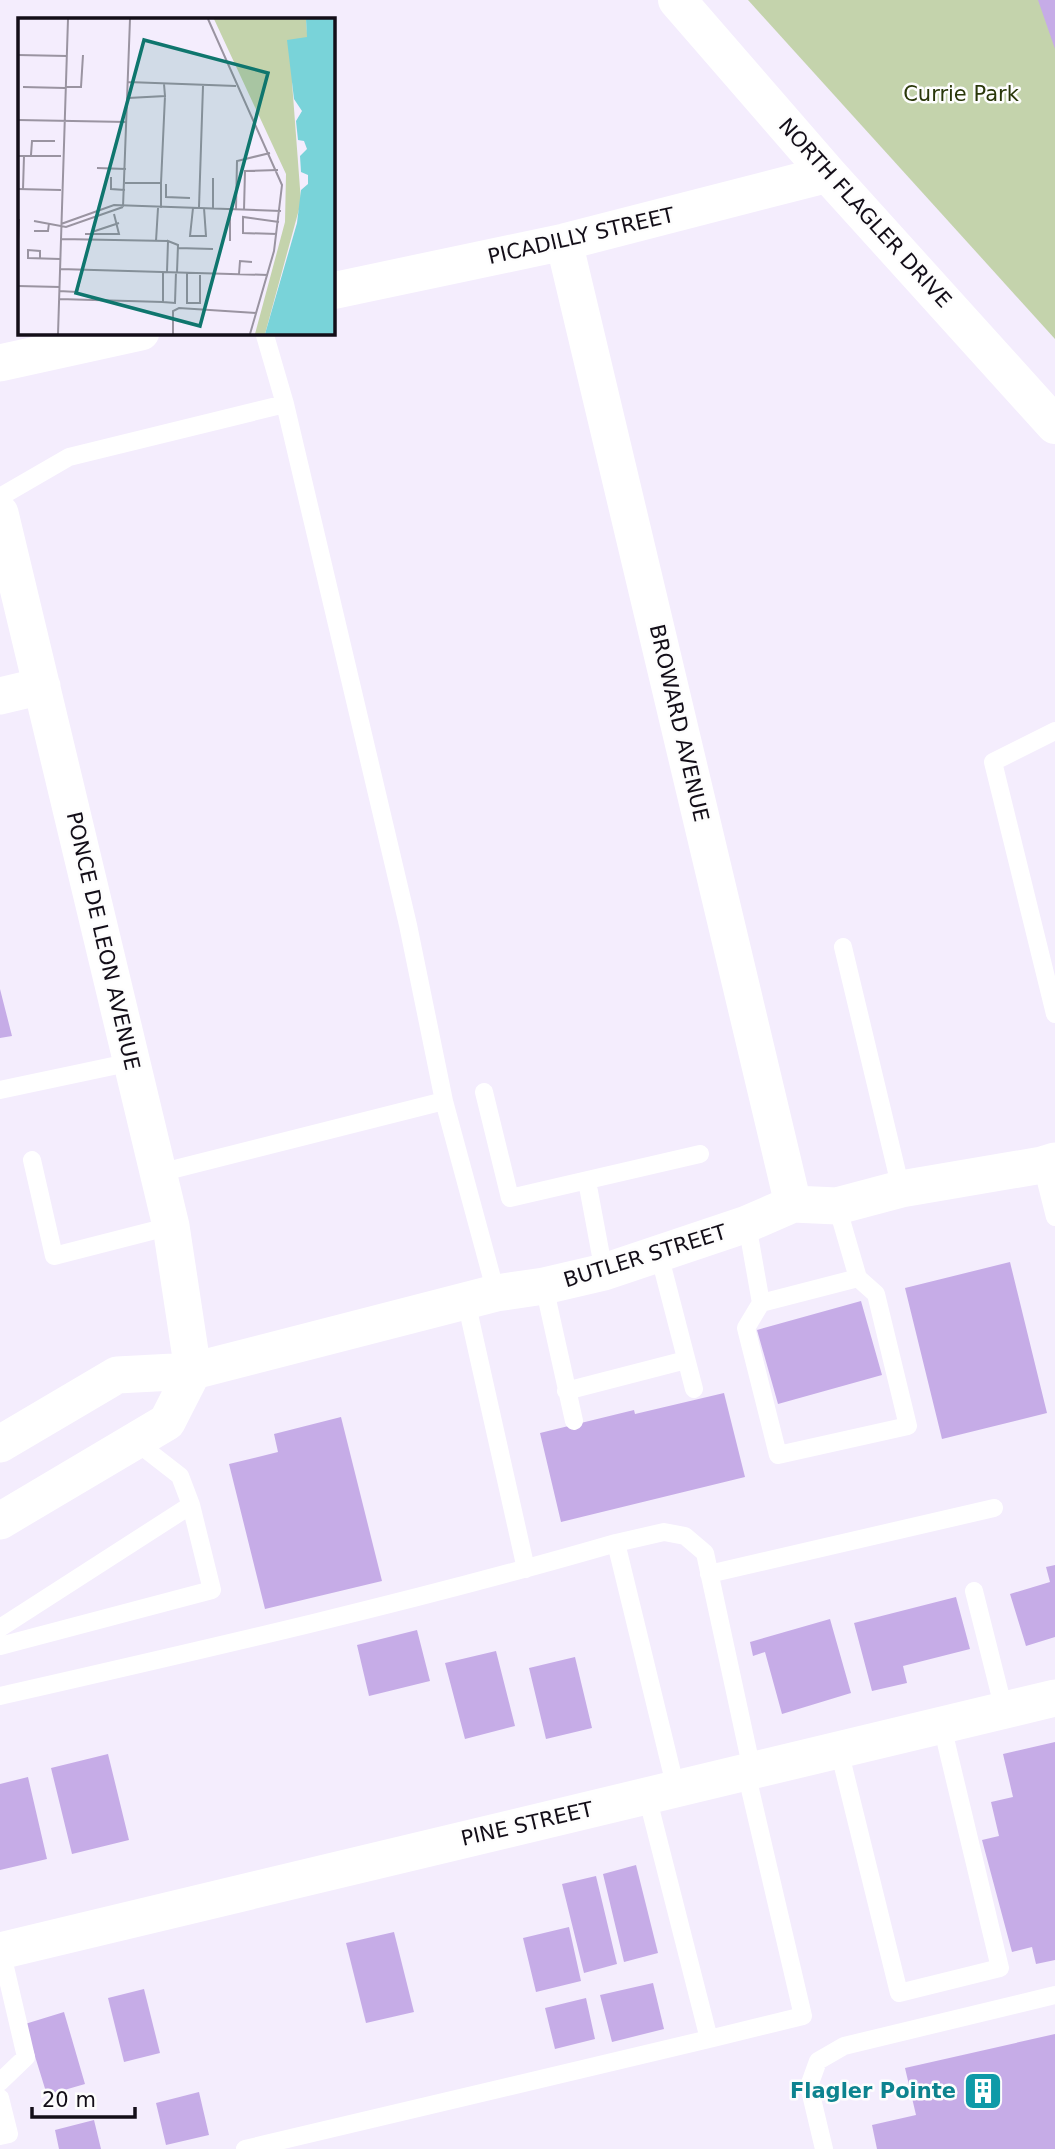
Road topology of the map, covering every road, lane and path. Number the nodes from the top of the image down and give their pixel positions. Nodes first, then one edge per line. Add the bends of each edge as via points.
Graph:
1 (677, 0) edge
2 (828, 174) junction
3 (564, 242) junction
4 (334, 291) edge
5 (132, 334) edge
6 (265, 334) edge
7 (0, 363) edge
8 (285, 404) junction
9 (1055, 425) edge
10 (0, 497) edge
11 (0, 513) edge
12 (42, 686) junction
13 (0, 696) edge
14 (1055, 731) edge
15 (843, 947) dead end
16 (1055, 1014) edge
17 (132, 1062) junction
18 (0, 1090) edge
19 (484, 1092) dead end
20 (444, 1101) junction
21 (700, 1154) dead end
22 (32, 1160) dead end
23 (1049, 1163) edge
24 (159, 1173) junction
25 (587, 1181) junction
26 (901, 1189) junction
27 (793, 1204) junction
28 (837, 1206) junction
29 (1055, 1217) edge
30 (747, 1224) junction
31 (171, 1226) junction
32 (659, 1254) junction
33 (604, 1272) junction
34 (859, 1278) junction
35 (544, 1286) junction
36 (481, 1297) junction
37 (761, 1303) junction
38 (686, 1360) junction
39 (193, 1371) junction
40 (694, 1389) dead end
41 (566, 1391) junction
42 (574, 1421) dead end
43 (135, 1441) junction
44 (0, 1444) edge
45 (191, 1505) junction
46 (994, 1508) dead end
47 (0, 1521) edge
48 (616, 1543) junction
49 (526, 1569) junction
50 (709, 1574) junction
51 (974, 1591) dead end
52 (0, 1628) edge
53 (0, 1646) edge
54 (0, 1696) edge
55 (1055, 1698) edge
56 (1004, 1710) junction
57 (942, 1726) junction
58 (839, 1750) junction
59 (749, 1771) junction
60 (662, 1792) junction
61 (0, 1950) edge
62 (1052, 1996) edge
63 (709, 2039) junction
64 (0, 2082) edge
65 (0, 2098) edge
66 (0, 2136) edge
67 (245, 2149) edge
68 (824, 2149) edge

1 - 2 street, NORTH FLAGLER DRIVE
2 - 3 street, PICADILLY STREET
2 - 9 street, NORTH FLAGLER DRIVE
3 - 4 street, PICADILLY STREET
3 - 27 street, BROWARD AVENUE
5 - 7 street
6 - 8 lane
8 - 10 lane via 69,457
8 - 20 lane via 408,925
11 - 12 street, PONCE DE LEON AVENUE
12 - 13 street
12 - 17 street, PONCE DE LEON AVENUE
14 - 16 lane via 993,762
15 - 26 lane
17 - 18 lane
17 - 24 street, PONCE DE LEON AVENUE
19 - 25 lane via 510,1198
20 - 24 lane
20 - 36 lane
21 - 25 lane
22 - 31 lane via 54,1256
23 - 26 street, BUTLER STREET
23 - 29 lane
24 - 31 street, PONCE DE LEON AVENUE
25 - 33 lane
26 - 28 street, BUTLER STREET
27 - 28 street, BUTLER STREET
27 - 30 street, BUTLER STREET
28 - 34 lane
30 - 32 street, BUTLER STREET
30 - 37 lane
31 - 39 street, PONCE DE LEON AVENUE
32 - 33 street, BUTLER STREET
32 - 38 lane
33 - 35 street, BUTLER STREET
34 - 37 lane
34 - 37 lane via 876,1294 908,1426 778,1455 746,1328
35 - 36 street, BUTLER STREET
35 - 41 lane
36 - 39 street, BUTLER STREET
36 - 49 lane
38 - 40 lane
38 - 41 lane
39 - 43 street via 167,1422
39 - 44 street, BUTLER STREET via 117,1375
41 - 42 lane
43 - 45 lane via 180,1476
43 - 47 street
45 - 52 lane
45 - 53 lane via 212,1590
46 - 50 lane
48 - 49 lane
48 - 50 lane via 664,1532 685,1535 705,1553
48 - 60 lane
49 - 54 lane
50 - 59 lane
51 - 56 lane
55 - 56 street, PINE STREET
56 - 57 street, PINE STREET
57 - 58 street, PINE STREET
57 - 58 lane via 1000,1968 900,1993
58 - 59 street, PINE STREET
59 - 60 street, PINE STREET
59 - 63 lane via 803,2016
60 - 61 street, PINE STREET
60 - 63 lane
61 - 64 lane via 26,2057
62 - 68 lane via 844,2046 818,2061 809,2086
63 - 67 lane
65 - 66 lane via 9,2134

